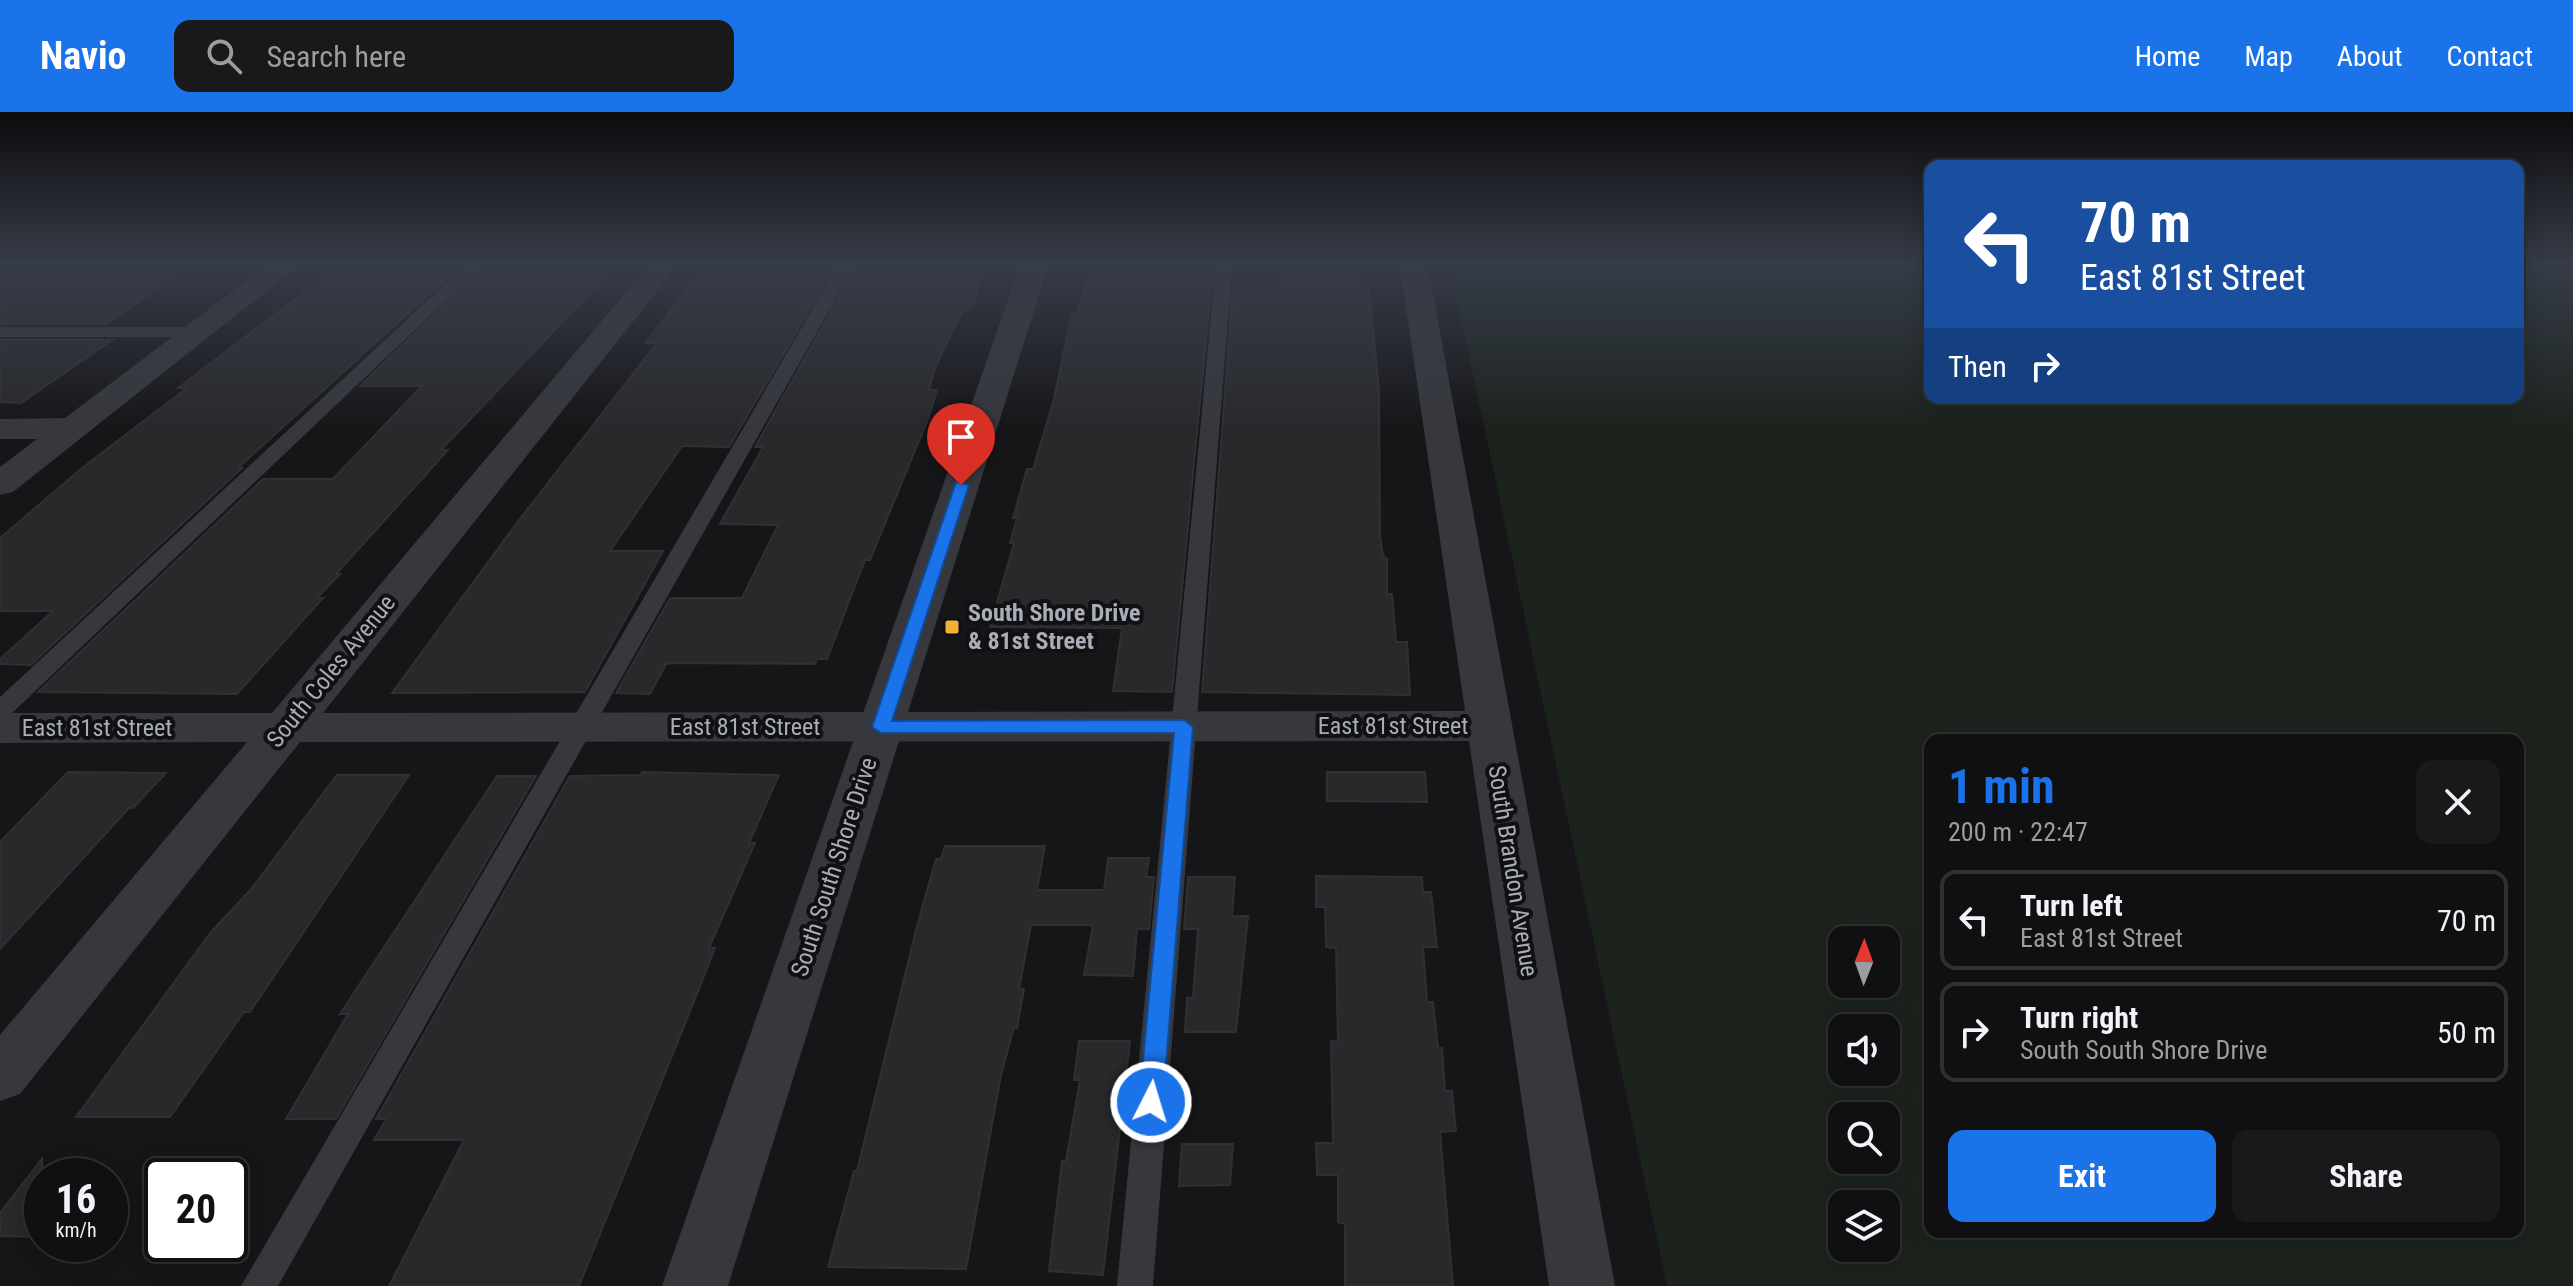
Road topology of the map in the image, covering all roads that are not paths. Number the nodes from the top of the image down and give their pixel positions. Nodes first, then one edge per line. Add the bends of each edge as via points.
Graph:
1 (213, 321) edge
2 (416, 321) edge
3 (618, 321) edge
4 (815, 321) edge
5 (1016, 321) edge
6 (1219, 321) edge
7 (1423, 321) edge
8 (0, 332) edge
9 (198, 332) junction
10 (73, 428) junction
11 (0, 429) edge
12 (0, 484) edge
13 (0, 710) edge
14 (1490, 726) junction
15 (881, 727) junction
16 (1184, 727) junction
17 (0, 728) edge
18 (285, 728) junction
19 (581, 728) junction
20 (0, 1077) edge
21 (259, 1286) edge
22 (695, 1286) edge
23 (1135, 1286) edge
24 (1582, 1286) edge

1 - 9 street
2 - 13 lane
3 - 18 street, South Coles Avenue
4 - 19 lane
5 - 15 street, South South Shore Drive
6 - 16 lane
7 - 14 street, South Brandon Avenue
8 - 9 lane
9 - 10 street
10 - 11 street
10 - 12 street
14 - 16 street, East 81st Street
14 - 24 street, South Brandon Avenue
15 - 16 street, East 81st Street
15 - 19 street, East 81st Street
15 - 22 street, South South Shore Drive
16 - 23 lane
17 - 18 street, East 81st Street
18 - 19 street, East 81st Street
18 - 20 street, South Coles Avenue
19 - 21 lane

